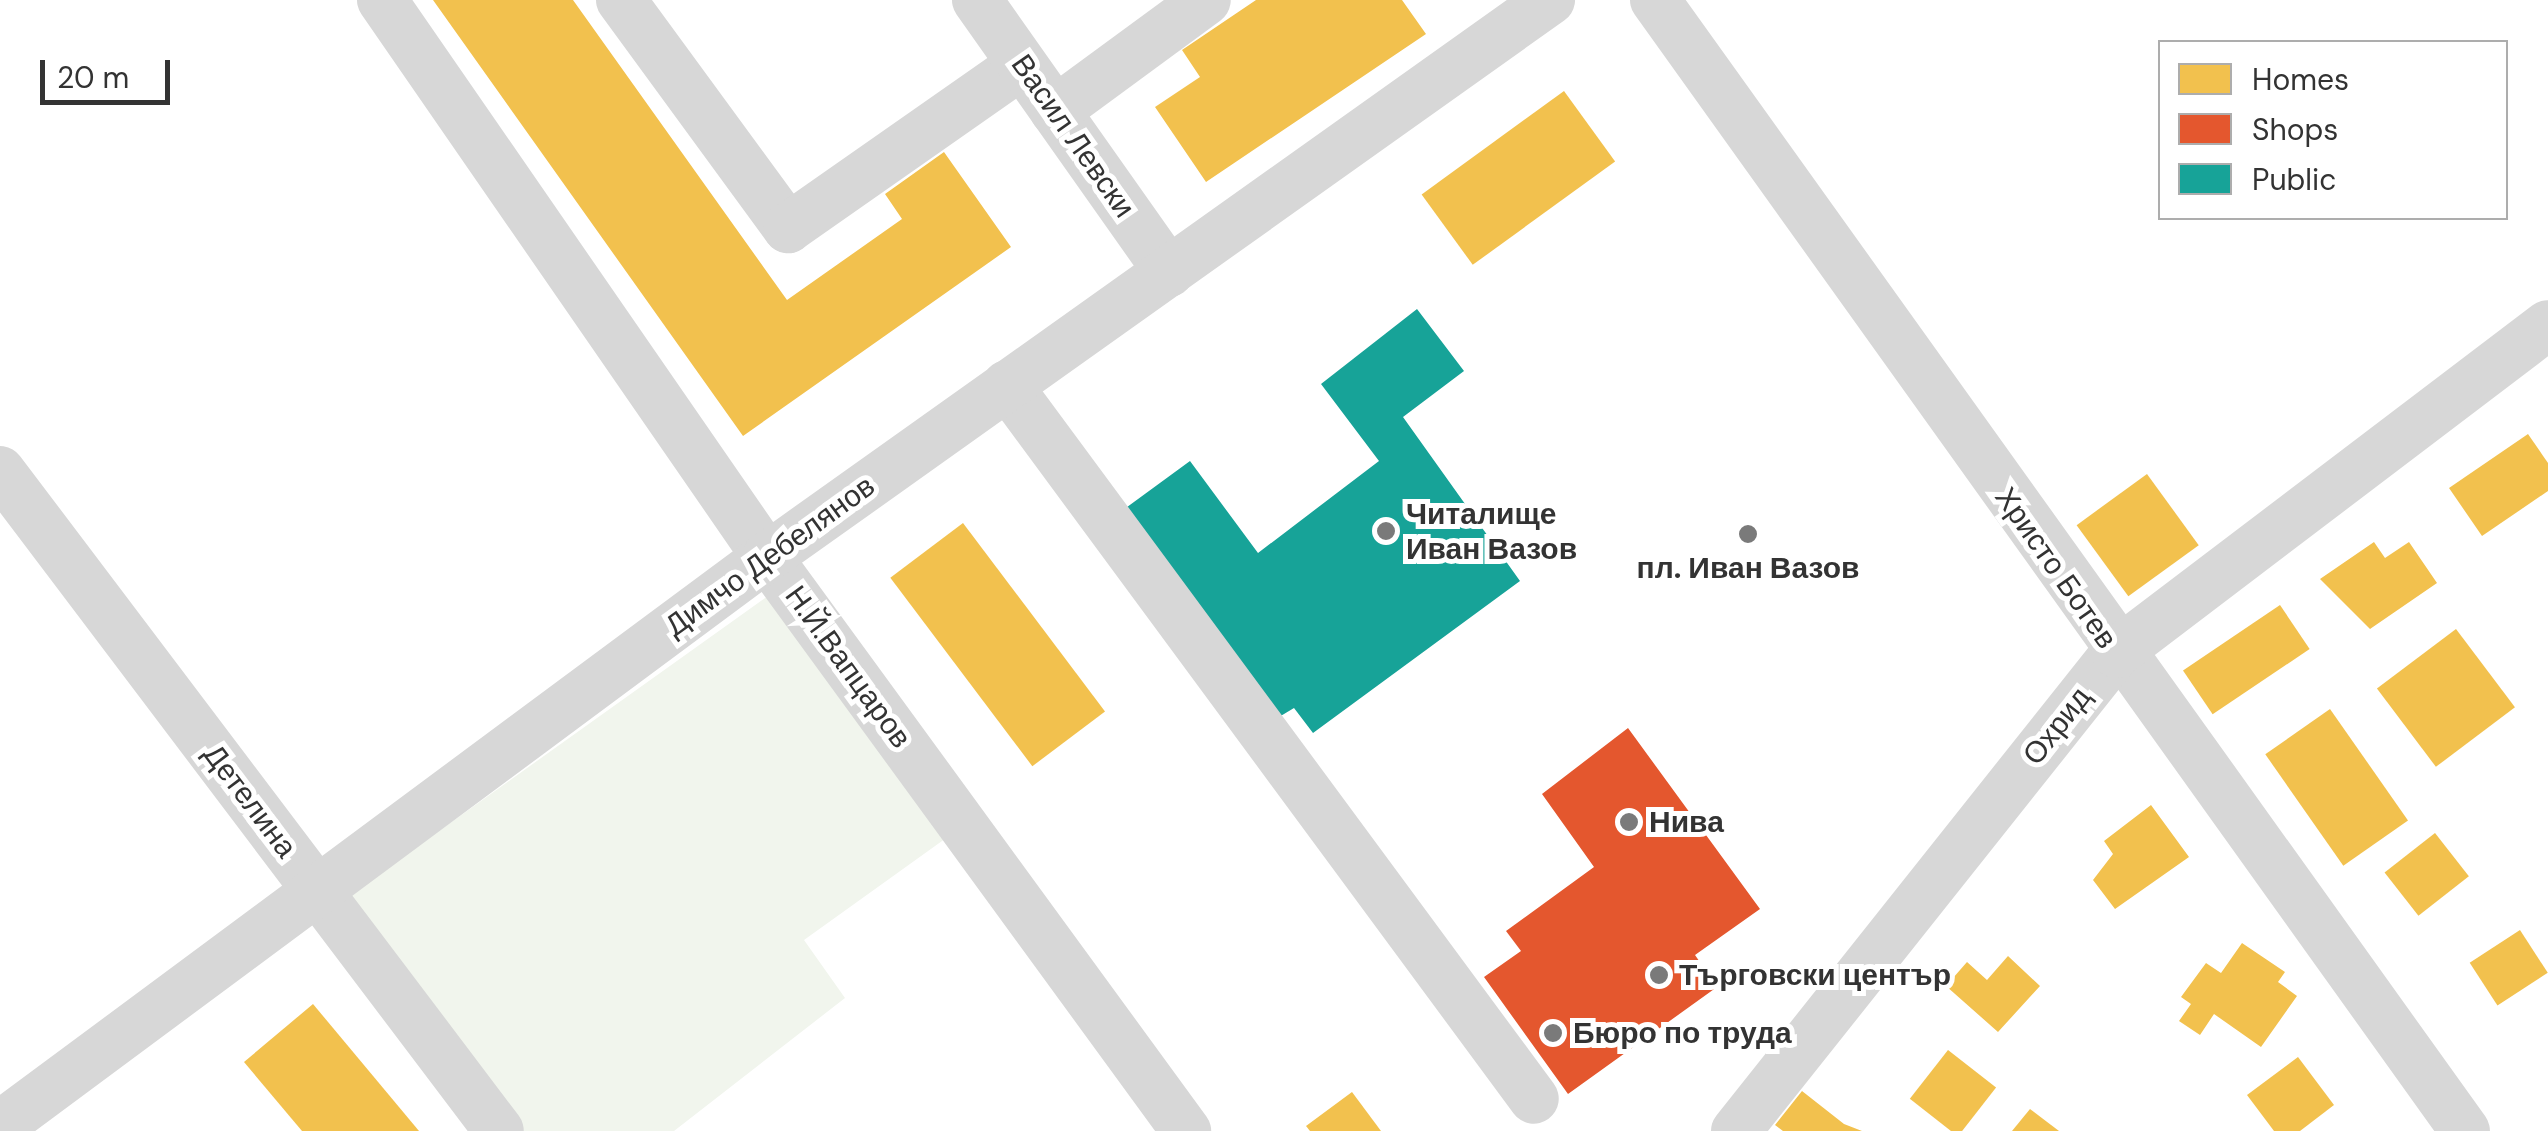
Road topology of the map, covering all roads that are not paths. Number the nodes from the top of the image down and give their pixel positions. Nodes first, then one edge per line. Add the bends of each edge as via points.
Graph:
1 (382, 0) edge
2 (621, 0) edge
3 (977, 0) edge
4 (1206, 0) edge
5 (1550, 0) edge
6 (1655, 0) edge
7 (1022, 64) junction
8 (1055, 111) junction
9 (1169, 272) junction
10 (2548, 325) edge
11 (1007, 386) junction
12 (0, 471) edge
13 (767, 557) junction
14 (2116, 653) junction
15 (315, 886) junction
16 (1534, 1099) dead end
17 (0, 1126) edge
18 (500, 1131) edge
19 (1186, 1131) edge
20 (1736, 1131) edge
21 (2464, 1131) edge

1 - 13 street, Н.Й.Вапцаров
2 - 7 street via 788,228
3 - 7 street, Васил Левски
4 - 8 street
5 - 9 street, Димчо Дебелянов
6 - 14 street, Христо Ботев
7 - 8 street, Васил Левски
8 - 9 street, Васил Левски
9 - 11 street, Димчо Дебелянов
10 - 14 street, Охрид
11 - 13 street, Димчо Дебелянов
11 - 16 street
12 - 15 street, Детелина
13 - 15 street, Димчо Дебелянов
13 - 19 street, Н.Й.Вапцаров
14 - 20 street, Охрид
14 - 21 street, Христо Ботев
15 - 17 street, Димчо Дебелянов
15 - 18 street, Детелина

